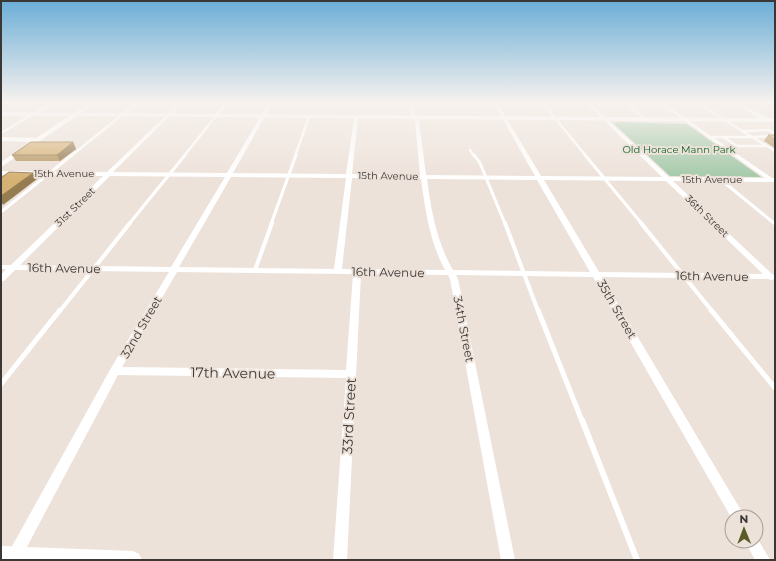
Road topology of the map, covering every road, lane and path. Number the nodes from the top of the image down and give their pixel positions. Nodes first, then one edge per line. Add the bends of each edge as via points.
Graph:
1 (56, 128) edge
2 (106, 128) edge
3 (155, 128) edge
4 (205, 128) edge
5 (255, 128) edge
6 (305, 128) edge
7 (355, 128) edge
8 (418, 128) edge
9 (511, 128) edge
10 (563, 128) edge
11 (615, 128) edge
12 (697, 128) edge
13 (739, 128) edge
14 (742, 130) junction
15 (775, 135) edge
16 (709, 137) junction
17 (723, 137) junction
18 (752, 137) junction
19 (1, 139) edge
20 (38, 140) junction
21 (767, 146) junction
22 (470, 150) dead end
23 (775, 151) edge
24 (1, 165) edge
25 (1, 173) edge
26 (49, 173) junction
27 (110, 174) junction
28 (169, 174) junction
29 (228, 175) junction
30 (288, 175) junction
31 (350, 176) junction
32 (423, 176) junction
33 (540, 176) junction
34 (486, 177) junction
35 (604, 178) junction
36 (668, 179) junction
37 (720, 179) junction
38 (774, 181) edge
39 (1, 212) edge
40 (775, 224) edge
41 (1, 267) edge
42 (13, 268) junction
43 (94, 269) junction
44 (174, 269) junction
45 (255, 270) junction
46 (338, 271) junction
47 (357, 271) junction
48 (450, 272) junction
49 (522, 273) junction
50 (596, 274) junction
51 (684, 276) junction
52 (773, 278) edge
53 (1, 279) edge
54 (115, 371) junction
55 (351, 374) junction
56 (1, 384) edge
57 (775, 388) edge
58 (733, 509) edge
59 (757, 549) edge
60 (8, 555) edge
61 (133, 560) edge
62 (340, 560) edge
63 (508, 560) edge
64 (637, 560) edge
65 (763, 560) edge

1 - 20 street
2 - 26 lane
3 - 27 street, 31st Street
4 - 28 lane
5 - 29 street, 32nd Street
6 - 30 lane
7 - 31 street
8 - 32 street, 34th Street
9 - 33 street, 35th Street
10 - 35 lane
11 - 36 street, 36th Street
12 - 16 street
13 - 14 lane
14 - 15 lane via 769,130
14 - 18 lane
15 - 18 lane
16 - 17 lane
16 - 38 street
17 - 18 lane
17 - 21 lane via 737,146
18 - 21 lane
19 - 20 street
20 - 24 street
21 - 23 lane
22 - 34 lane
25 - 26 street, 15th Avenue
26 - 27 street, 15th Avenue
26 - 39 lane
27 - 28 street, 15th Avenue
27 - 42 street, 31st Street
28 - 29 street, 15th Avenue
28 - 43 lane
29 - 30 street, 15th Avenue
29 - 44 street, 32nd Street
30 - 31 street, 15th Avenue
30 - 45 lane
31 - 32 street, 15th Avenue
31 - 46 street
32 - 34 street, 15th Avenue
32 - 48 street, 34th Street via 434,228 445,266
33 - 34 street, 15th Avenue
33 - 35 street, 15th Avenue
33 - 50 street, 35th Street
34 - 49 lane via 506,224
35 - 36 street, 15th Avenue
35 - 51 lane
36 - 37 street, 15th Avenue
36 - 52 street, 36th Street
37 - 38 street, 15th Avenue
37 - 40 lane
41 - 42 street, 16th Avenue
42 - 43 street, 16th Avenue
42 - 53 street, 31st Street
43 - 44 street, 16th Avenue
43 - 56 lane
44 - 45 street, 16th Avenue
44 - 54 street, 32nd Street
45 - 46 street, 16th Avenue
46 - 47 street, 16th Avenue
47 - 48 street, 16th Avenue
47 - 55 street, 33rd Street
48 - 49 street, 16th Avenue
48 - 63 street, 34th Street via 454,280
49 - 50 street, 16th Avenue
49 - 64 lane
50 - 51 street, 16th Avenue
50 - 58 street, 35th Street
51 - 52 street, 16th Avenue
51 - 57 lane
54 - 55 street, 17th Avenue
54 - 60 street, 32nd Street
55 - 62 street, 33rd Street
59 - 65 street
60 - 61 street

